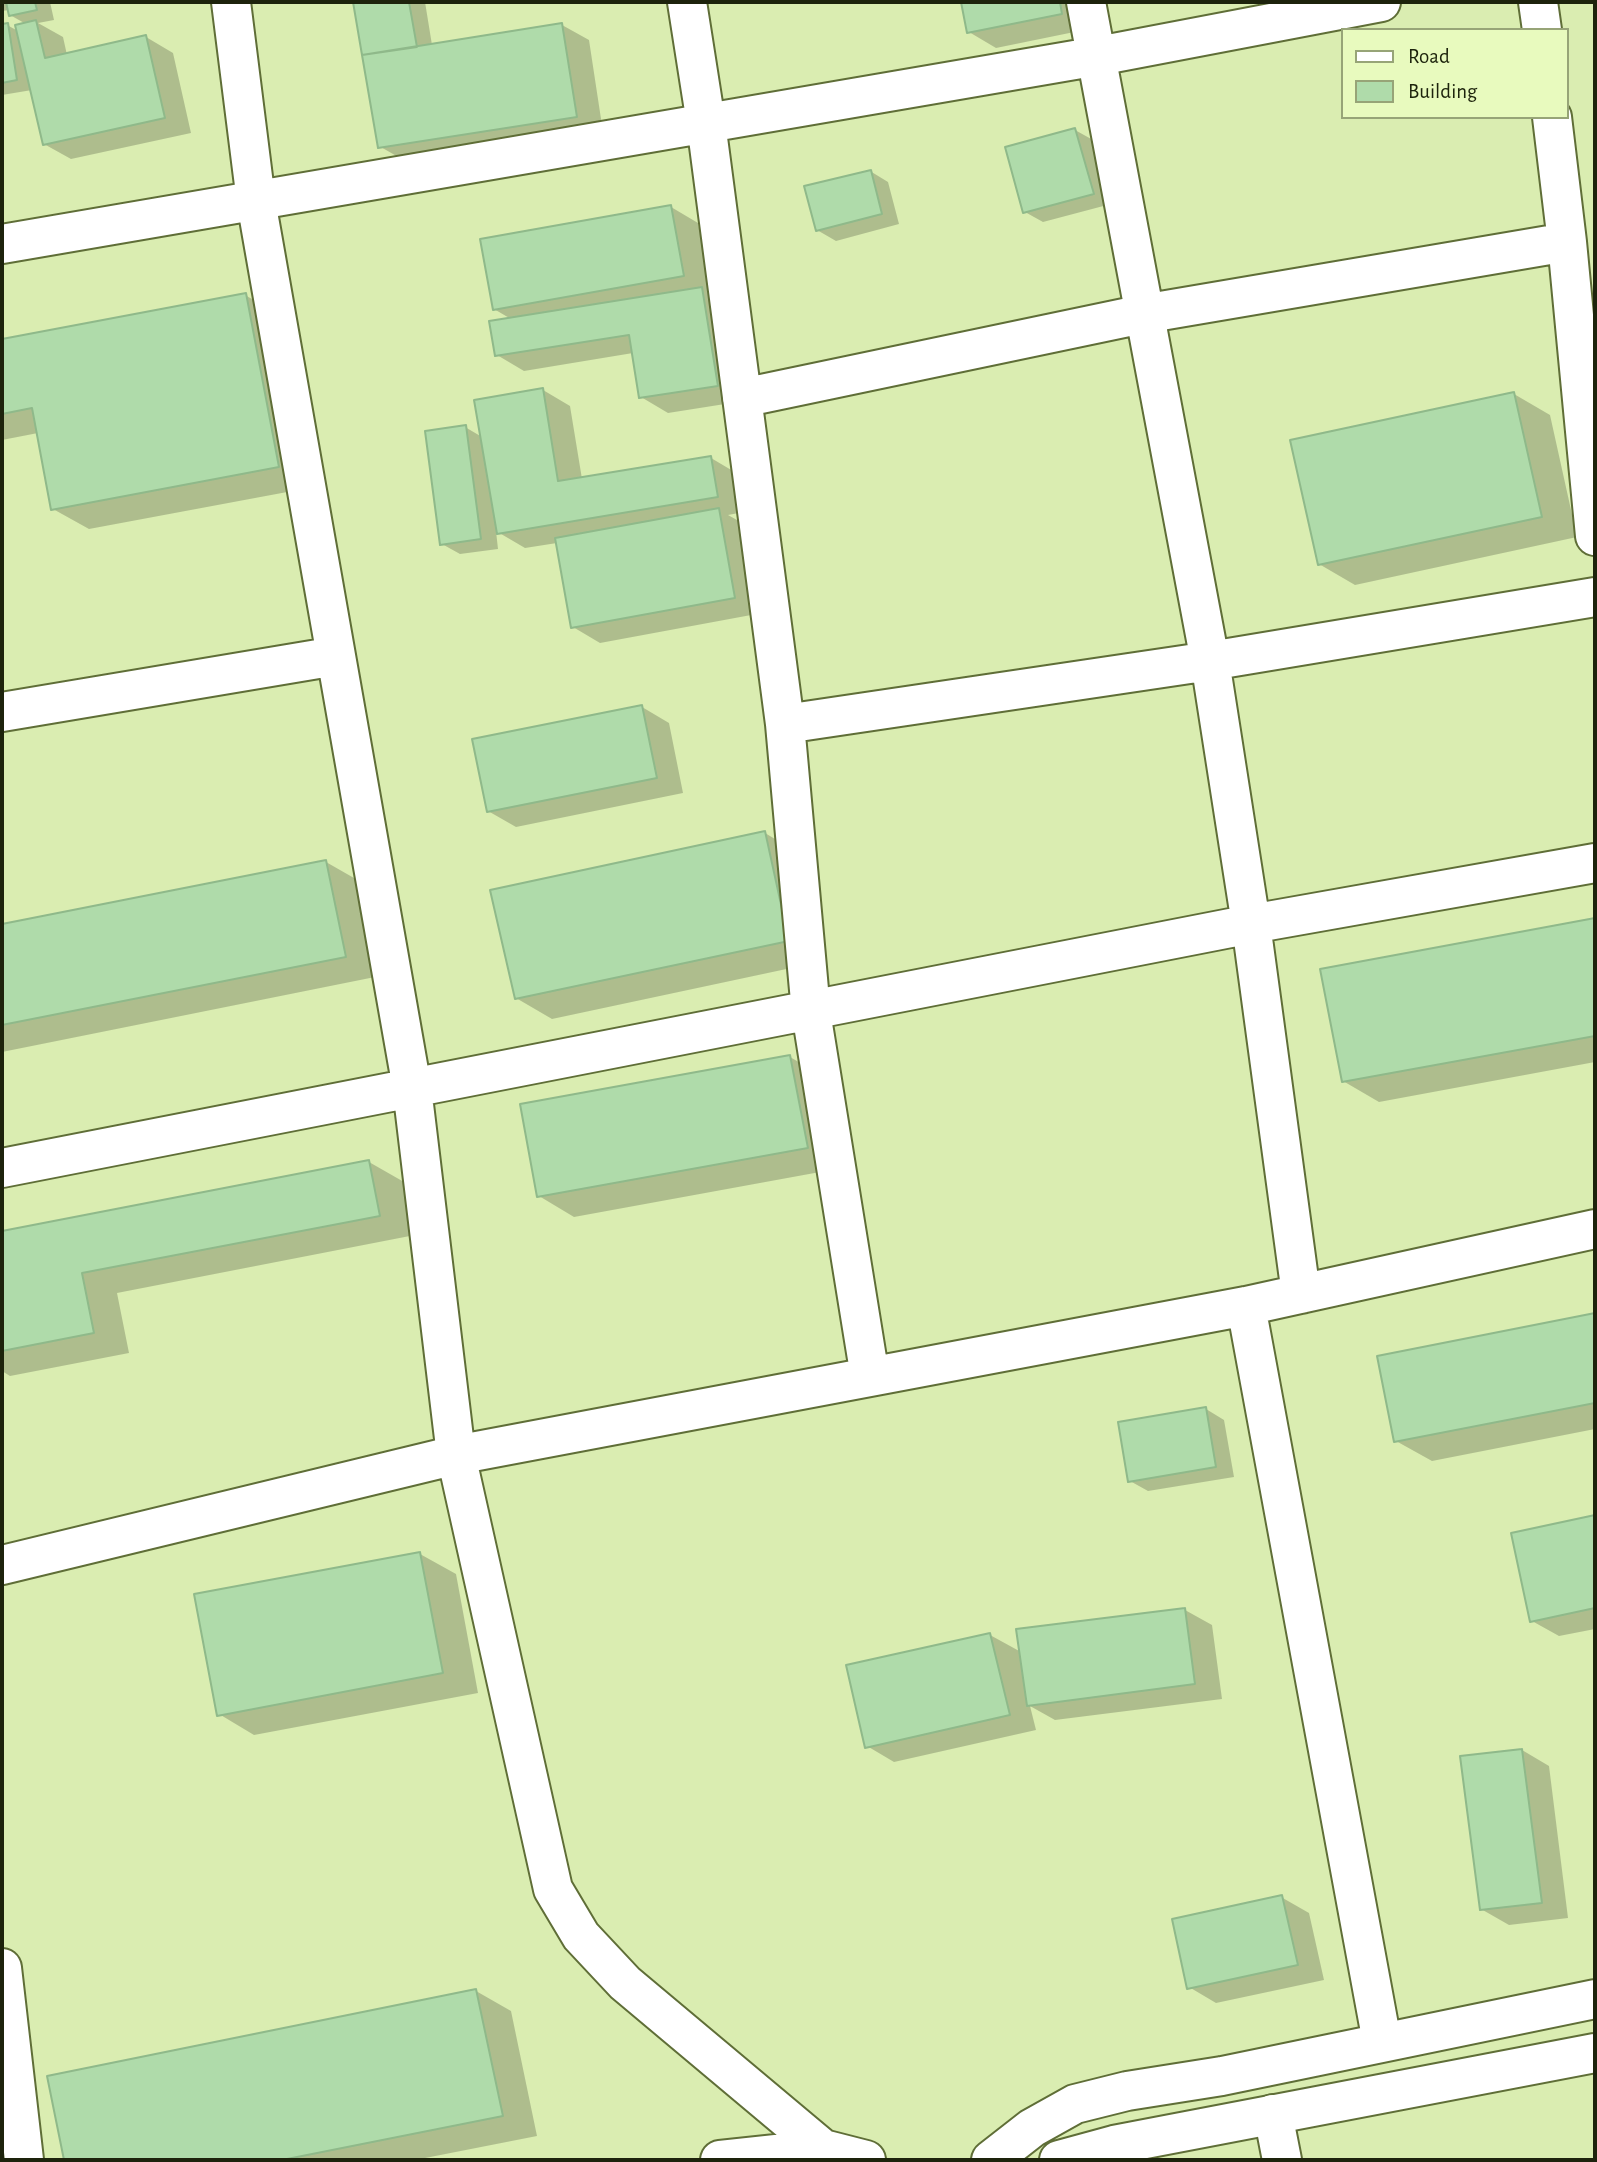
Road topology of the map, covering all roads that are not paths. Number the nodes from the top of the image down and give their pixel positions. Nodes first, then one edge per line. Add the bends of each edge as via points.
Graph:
1 (231, 2) edge
2 (687, 2) edge
3 (1086, 2) edge
4 (1381, 2) edge
5 (1538, 2) edge
6 (1542, 28) edge
7 (1098, 56) junction
8 (1552, 119) edge
9 (706, 123) junction
10 (256, 201) junction
11 (1567, 242) junction
12 (2, 244) edge
13 (1143, 314) junction
14 (742, 398) junction
15 (1595, 536) edge
16 (1595, 597) edge
17 (336, 656) junction
18 (1210, 661) junction
19 (2, 712) edge
20 (785, 724) junction
21 (1595, 863) edge
22 (1251, 924) junction
23 (811, 1012) junction
24 (412, 1088) junction
25 (2, 1168) edge
26 (1595, 1229) edge
27 (1301, 1294) junction
28 (1246, 1306) junction
29 (870, 1377) junction
30 (456, 1455) junction
31 (2, 1565) edge
32 (2, 1968) edge
33 (1595, 1999) edge
34 (1382, 2042) junction
35 (1595, 2053) edge
36 (1273, 2114) junction
37 (823, 2149) junction
38 (24, 2160) edge
39 (720, 2160) edge
40 (866, 2160) edge
41 (991, 2160) edge
42 (1059, 2160) edge
43 (1282, 2160) edge

1 - 10 street
2 - 9 street
3 - 7 street
4 - 7 street
5 - 6 street
7 - 9 street
7 - 13 street
8 - 11 street
9 - 10 street
9 - 14 street
10 - 12 street
10 - 17 street
11 - 13 street
11 - 15 street
13 - 14 street
13 - 18 street
14 - 20 street
16 - 18 street
17 - 19 street
17 - 24 street
18 - 20 street
18 - 22 street
20 - 23 street
21 - 22 street
22 - 23 street
22 - 27 street
23 - 24 street
23 - 29 street
24 - 25 street
24 - 30 street
26 - 27 street
27 - 28 street
28 - 29 street
28 - 34 street
29 - 30 street
30 - 31 street
30 - 37 street via 553,1889 581,1937 625,1983
32 - 38 street
33 - 34 street
34 - 41 street via 1075,2104 1032,2128
35 - 36 street
36 - 42 street
36 - 43 street
37 - 39 street
37 - 40 street

